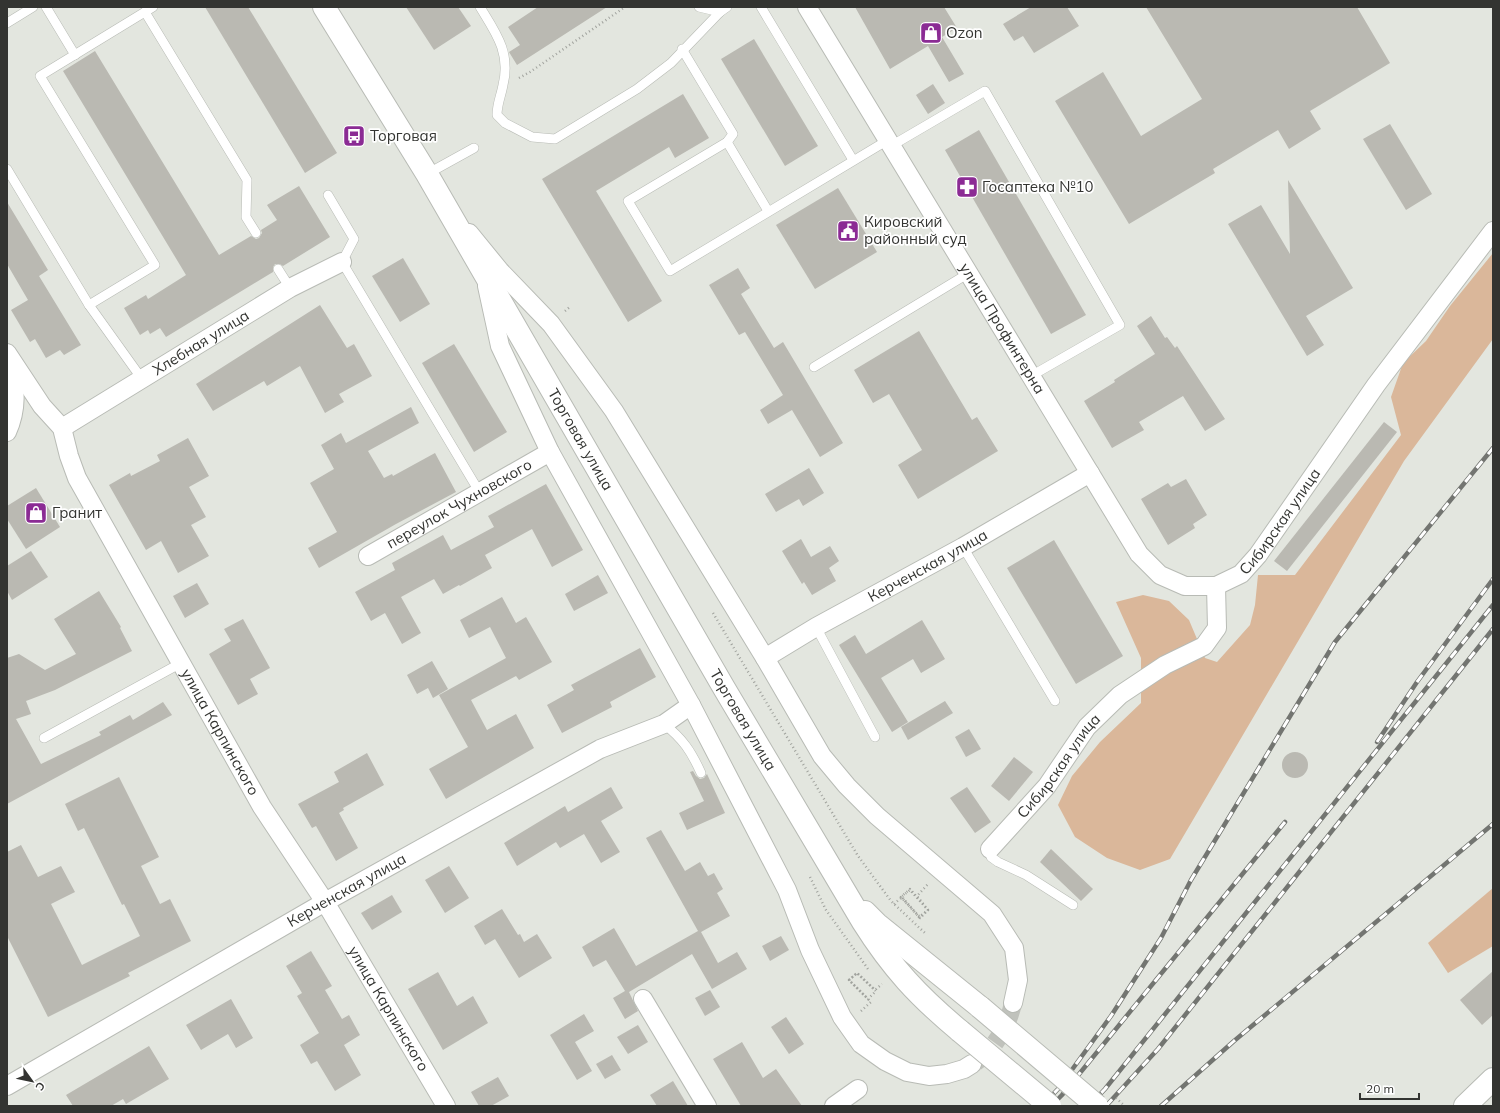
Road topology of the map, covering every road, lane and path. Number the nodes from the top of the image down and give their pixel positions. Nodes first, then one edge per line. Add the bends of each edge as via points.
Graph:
1 (33, 7) edge
2 (46, 7) edge
3 (153, 7) edge
4 (324, 7) edge
5 (480, 7) edge
6 (625, 7) edge
7 (699, 7) edge
8 (761, 7) edge
9 (807, 7) edge
10 (723, 9) edge
11 (145, 12) junction
12 (7, 23) edge
13 (682, 49) junction
14 (75, 54) junction
15 (504, 85) junction
16 (727, 142) junction
17 (889, 143) junction
18 (474, 148) dead end
19 (853, 160) junction
20 (7, 169) edge
21 (427, 174) junction
22 (328, 195) dead end
23 (439, 195) junction
24 (768, 212) junction
25 (1493, 231) edge
26 (256, 233) dead end
27 (342, 262) junction
28 (278, 269) dead end
29 (969, 273) junction
30 (485, 275) junction
31 (290, 288) junction
32 (90, 305) junction
33 (8, 355) edge
34 (814, 367) dead end
35 (1031, 376) junction
36 (142, 379) junction
37 (62, 428) junction
38 (7, 432) edge
39 (550, 452) junction
40 (1090, 473) junction
41 (480, 493) junction
42 (963, 547) junction
43 (368, 556) dead end
44 (1216, 586) junction
45 (816, 627) junction
46 (765, 658) junction
47 (181, 663) junction
48 (1055, 701) dead end
49 (691, 705) junction
50 (664, 724) junction
51 (876, 737) dead end
52 (44, 738) dead end
53 (702, 773) dead end
54 (990, 849) joint
55 (835, 873) junction
56 (917, 896) dead end
57 (919, 900) junction
58 (325, 902) junction
59 (894, 904) dead end
60 (1073, 904) dead end
61 (911, 907) junction
62 (882, 983) dead end
63 (643, 999) dead end
64 (871, 1002) dead end
65 (1013, 1003) tunnel mouth
66 (972, 1064) tunnel mouth
67 (1493, 1079) edge
68 (7, 1086) edge
69 (858, 1088) dead end
70 (446, 1106) edge
71 (707, 1106) edge
72 (834, 1106) edge
73 (1050, 1106) edge
74 (1097, 1106) edge
75 (1465, 1106) edge

1 - 12 lane
2 - 14 lane
3 - 11 lane
4 - 21 main road, Торговая улица
5 - 15 lane via 502,42 506,66
6 - 15 path via 530,72
7 - 10 lane
8 - 19 lane
9 - 17 street, улица Профинтерна
10 - 13 lane
11 - 14 lane
11 - 26 lane via 247,180 246,217
13 - 15 lane via 671,63 637,89 555,138 532,137 505,123 497,115 497,103
13 - 16 lane via 733,134
14 - 32 lane via 40,76 155,265
16 - 24 lane
16 - 24 lane via 628,201 670,270
17 - 19 lane
17 - 29 street, улица Профинтерна
17 - 35 lane via 985,91 1120,325
18 - 21 lane
19 - 24 lane
20 - 32 lane
21 - 23 main road, Торговая улица
22 - 27 lane via 354,239
23 - 30 main road, Торговая улица
23 - 46 street via 500,271 551,324 614,412
25 - 44 street, Сибирская улица via 1376,385 1258,556 1241,574
27 - 31 street, Хлебная улица
27 - 41 lane
28 - 31 lane
29 - 34 lane
29 - 35 street, улица Профинтерна
30 - 39 street via 500,346
30 - 55 main road, Торговая улица via 724,688
31 - 36 street, Хлебная улица
32 - 36 lane
33 - 37 street, улица Карпинского via 42,406
33 - 38 street via 16,390 13,418
35 - 40 street, улица Профинтерна
36 - 37 street, Хлебная улица
37 - 47 street, улица Карпинского via 77,478
39 - 41 street, переулок Чухновского
39 - 49 street
40 - 42 street, Керченская улица
40 - 44 street, улица Профинтерна via 1139,554 1160,575 1185,586
41 - 43 street, переулок Чухновского
42 - 45 street, Керченская улица
42 - 48 lane
44 - 54 street, Сибирская улица via 1217,628 1204,646 1165,665 1120,695 1087,727 1047,786
45 - 46 street, Керченская улица
45 - 51 lane
46 - 65 street via 822,756 847,786 877,816 992,914 1014,948 1018,980
47 - 52 lane
47 - 58 street, улица Карпинского via 262,807
49 - 50 street, Керченская улица
49 - 66 street via 787,890 810,950 842,1017 862,1044 885,1061 907,1072 947,1074
50 - 53 lane via 690,750
50 - 58 street, Керченская улица via 600,749
54 - 60 lane via 991,857 998,862 1026,875
55 - 73 main road, Торговая улица, bridge via 883,954 908,984 934,1009
55 - 74 main road, Торговая улица, bridge via 857,904 877,924
56 - 61 path via 928,910 920,918
57 - 59 path via 928,910 919,917 902,897
57 - 61 path via 928,910 924,914 920,917
57 - 61 path via 910,890 901,897
58 - 68 street, Керченская улица
58 - 70 street, улица Карпинского
62 - 64 path via 875,990 857,973 849,980 858,990 868,999 876,991 857,973 849,980 866,996
63 - 71 street
67 - 75 main road
69 - 72 street

